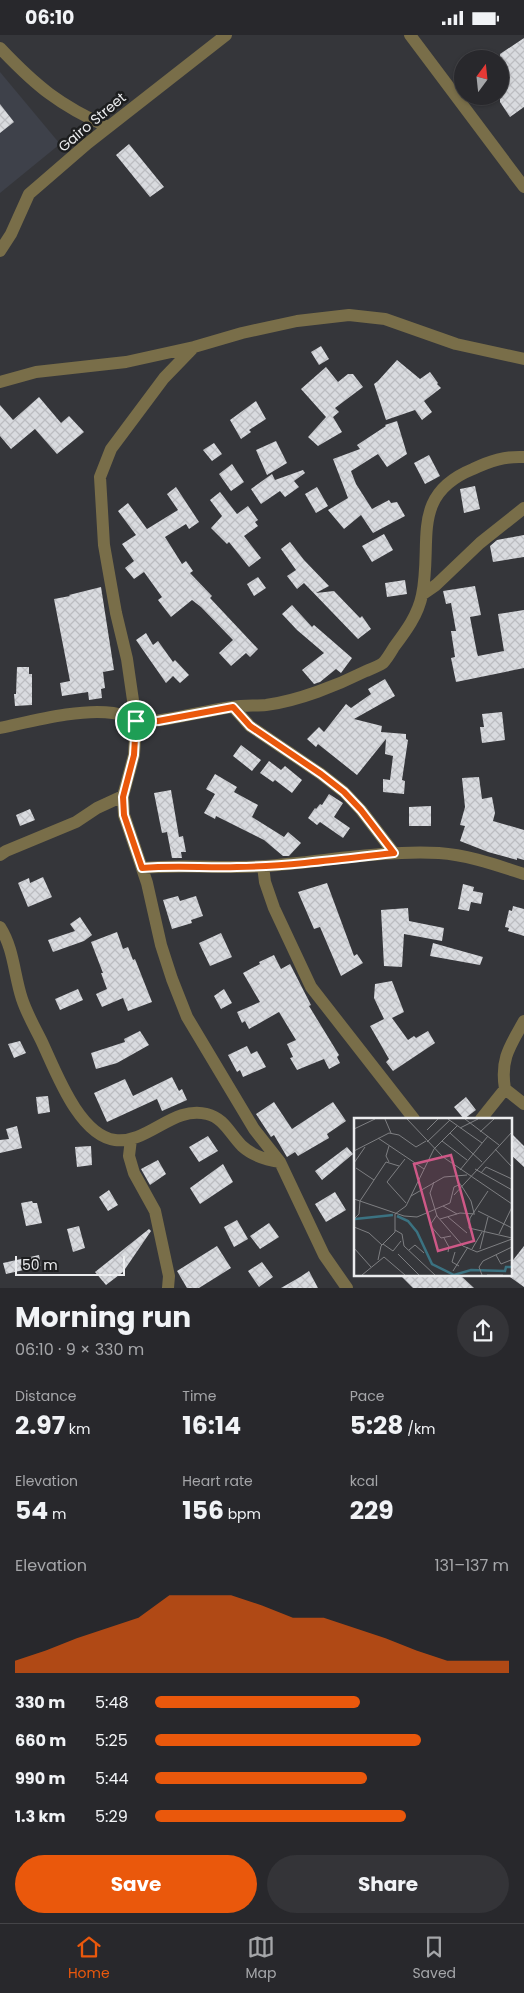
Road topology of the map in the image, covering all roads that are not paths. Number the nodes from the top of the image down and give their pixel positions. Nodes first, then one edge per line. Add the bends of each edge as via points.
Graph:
1 (226, 35) edge
2 (410, 35) edge
3 (0, 48) edge
4 (108, 127) junction
5 (524, 187) edge
6 (0, 251) edge
7 (194, 347) junction
8 (524, 359) edge
9 (0, 382) edge
10 (524, 457) edge
11 (524, 508) edge
12 (423, 594) junction
13 (233, 707) junction
14 (136, 721) junction
15 (0, 728) edge
16 (123, 797) junction
17 (394, 853) junction
18 (0, 855) edge
19 (263, 866) junction
20 (142, 868) junction
21 (524, 874) edge
22 (0, 927) edge
23 (524, 1021) edge
24 (505, 1089) junction
25 (524, 1104) edge
26 (413, 1118) edge
27 (482, 1118) edge
28 (131, 1139) junction
29 (280, 1162) junction
30 (168, 1288) edge
31 (347, 1288) edge

1 - 4 street, Gairo Street
2 - 5 street
3 - 4 street via 52,97
4 - 6 street, Gairo Street via 29,194
7 - 8 street via 297,321 349,315 386,319 456,344
7 - 9 street via 118,363 36,372
7 - 14 street via 164,378 111,449 100,477 104,545
10 - 12 street via 495,460 467,471 452,479 436,495 427,528
11 - 12 street
12 - 13 street via 413,621 383,663 347,681 294,698 268,705
13 - 14 street via 158,721
13 - 17 street via 250,726 344,792
14 - 15 street via 114,713 84,712
14 - 16 street via 134,755
16 - 18 street
16 - 20 street via 124,815
17 - 19 street
17 - 21 street via 440,853 475,859
19 - 20 street via 169,865
19 - 26 street via 274,909 311,987
20 - 29 street via 161,945 187,1017 254,1129
22 - 28 street via 7,937 28,1015 64,1091 91,1127 103,1137
23 - 24 street via 505,1059
24 - 25 street
24 - 27 street
28 - 29 street via 176,1117 195,1112 207,1113 220,1119 255,1156
28 - 30 street via 128,1156 154,1211 169,1275
29 - 31 street via 324,1255

